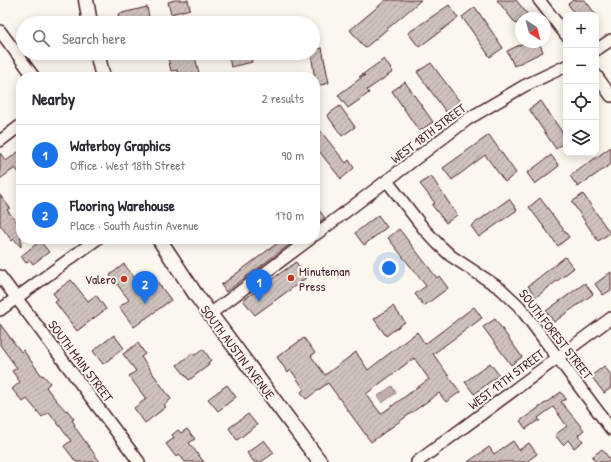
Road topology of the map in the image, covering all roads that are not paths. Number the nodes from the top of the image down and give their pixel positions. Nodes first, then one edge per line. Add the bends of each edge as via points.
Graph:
1 (86, 0) edge
2 (539, 0) edge
3 (89, 16) edge
4 (0, 31) edge
5 (563, 31) edge
6 (611, 40) edge
7 (599, 48) edge
8 (16, 53) edge
9 (21, 60) edge
10 (99, 60) edge
11 (563, 68) edge
12 (30, 72) edge
13 (102, 72) edge
14 (599, 79) edge
15 (611, 96) edge
16 (16, 129) edge
17 (0, 141) edge
18 (387, 181) junction
19 (320, 231) edge
20 (91, 244) edge
21 (162, 244) edge
22 (303, 244) edge
23 (0, 276) edge
24 (16, 298) junction
25 (0, 310) edge
26 (210, 314) junction
27 (611, 318) edge
28 (558, 358) junction
29 (611, 429) edge
30 (136, 461) edge
31 (320, 462) edge
32 (417, 462) edge

1 - 3 main road
2 - 5 street
4 - 8 street
6 - 7 street
9 - 12 street
10 - 13 main road
11 - 18 street, WEST 18TH STREET via 495,102
14 - 15 street
16 - 17 street
18 - 19 street, WEST 18TH STREET
18 - 28 street, SOUTH FOREST STREET via 438,244 451,256 500,288 519,306
20 - 24 street
21 - 26 main road, SOUTH AUSTIN AVENUE
22 - 26 street
23 - 24 street, SOUTH MAIN STREET
24 - 25 street
24 - 30 street, SOUTH MAIN STREET
26 - 31 main road, SOUTH AUSTIN AVENUE
27 - 28 street, WEST 17TH STREET
28 - 29 street, SOUTH FOREST STREET
28 - 32 street, WEST 17TH STREET

